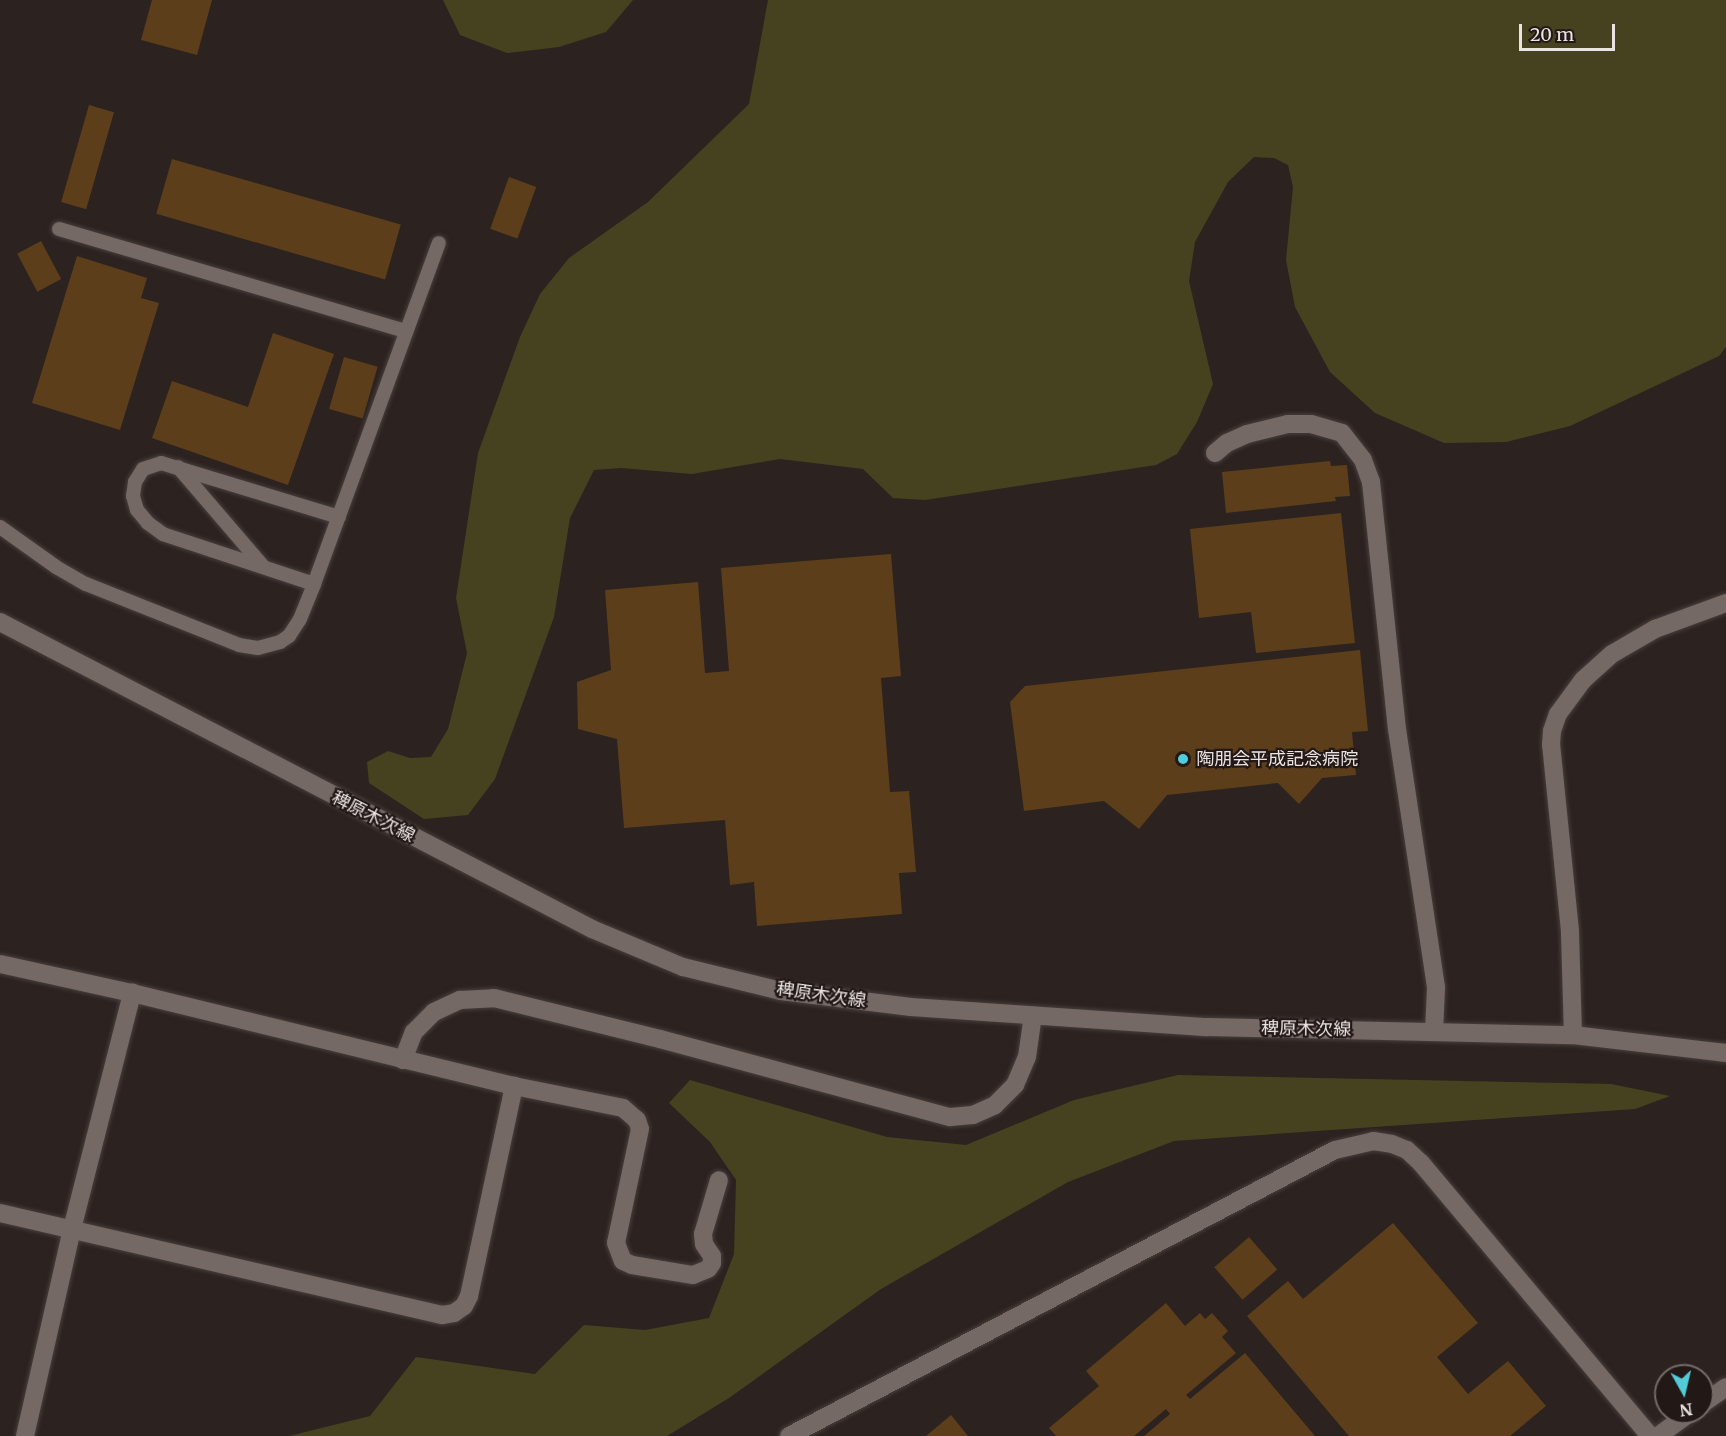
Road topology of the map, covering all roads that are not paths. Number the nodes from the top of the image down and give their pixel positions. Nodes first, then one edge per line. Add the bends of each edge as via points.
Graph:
1 (59, 229) dead end
2 (439, 243) dead end
3 (406, 331) junction
4 (1215, 453) dead end
5 (178, 466) junction
6 (339, 517) junction
7 (0, 526) edge
8 (265, 568) junction
9 (315, 585) junction
10 (1726, 603) edge
11 (0, 621) edge
12 (0, 964) edge
13 (132, 993) junction
14 (1034, 1015) junction
15 (1434, 1032) junction
16 (1574, 1035) junction
17 (1726, 1053) edge
18 (403, 1060) junction
19 (514, 1086) junction
20 (719, 1180) dead end
21 (0, 1213) edge
22 (72, 1229) junction
23 (1674, 1424) edge
24 (25, 1436) edge
25 (789, 1436) edge
26 (1650, 1436) edge
27 (1658, 1436) edge

1 - 3 lane
2 - 3 lane
3 - 6 lane
4 - 15 street via 1247,434 1288,424 1311,424 1342,433 1363,460 1371,482 1397,729 1436,988
5 - 6 lane
5 - 8 lane
5 - 8 lane via 152,464 138,476 133,496 140,517 163,534
6 - 9 lane
7 - 9 lane via 86,584 239,645 258,648 289,636
8 - 9 lane
10 - 16 street via 1655,629 1612,654 1569,695 1552,731 1570,931
11 - 14 street, 稗原木次線 via 592,930 683,967 781,991 911,1007
12 - 13 street
13 - 18 street
13 - 22 street
14 - 15 street, 稗原木次線 via 1207,1028
14 - 18 street via 1027,1057 1015,1085 995,1105 973,1115 950,1117 494,998 460,1000 434,1012 414,1032
15 - 16 street, 稗原木次線
16 - 17 street, 稗原木次線
18 - 19 street
19 - 20 street via 623,1108 637,1120 639,1139 616,1243 623,1261 693,1275 708,1269 712,1256 703,1234
19 - 22 street via 469,1296 454,1313 442,1315
21 - 22 street
22 - 24 street
23 - 27 street
25 - 26 street via 1335,1150 1374,1141 1407,1150 1421,1163

